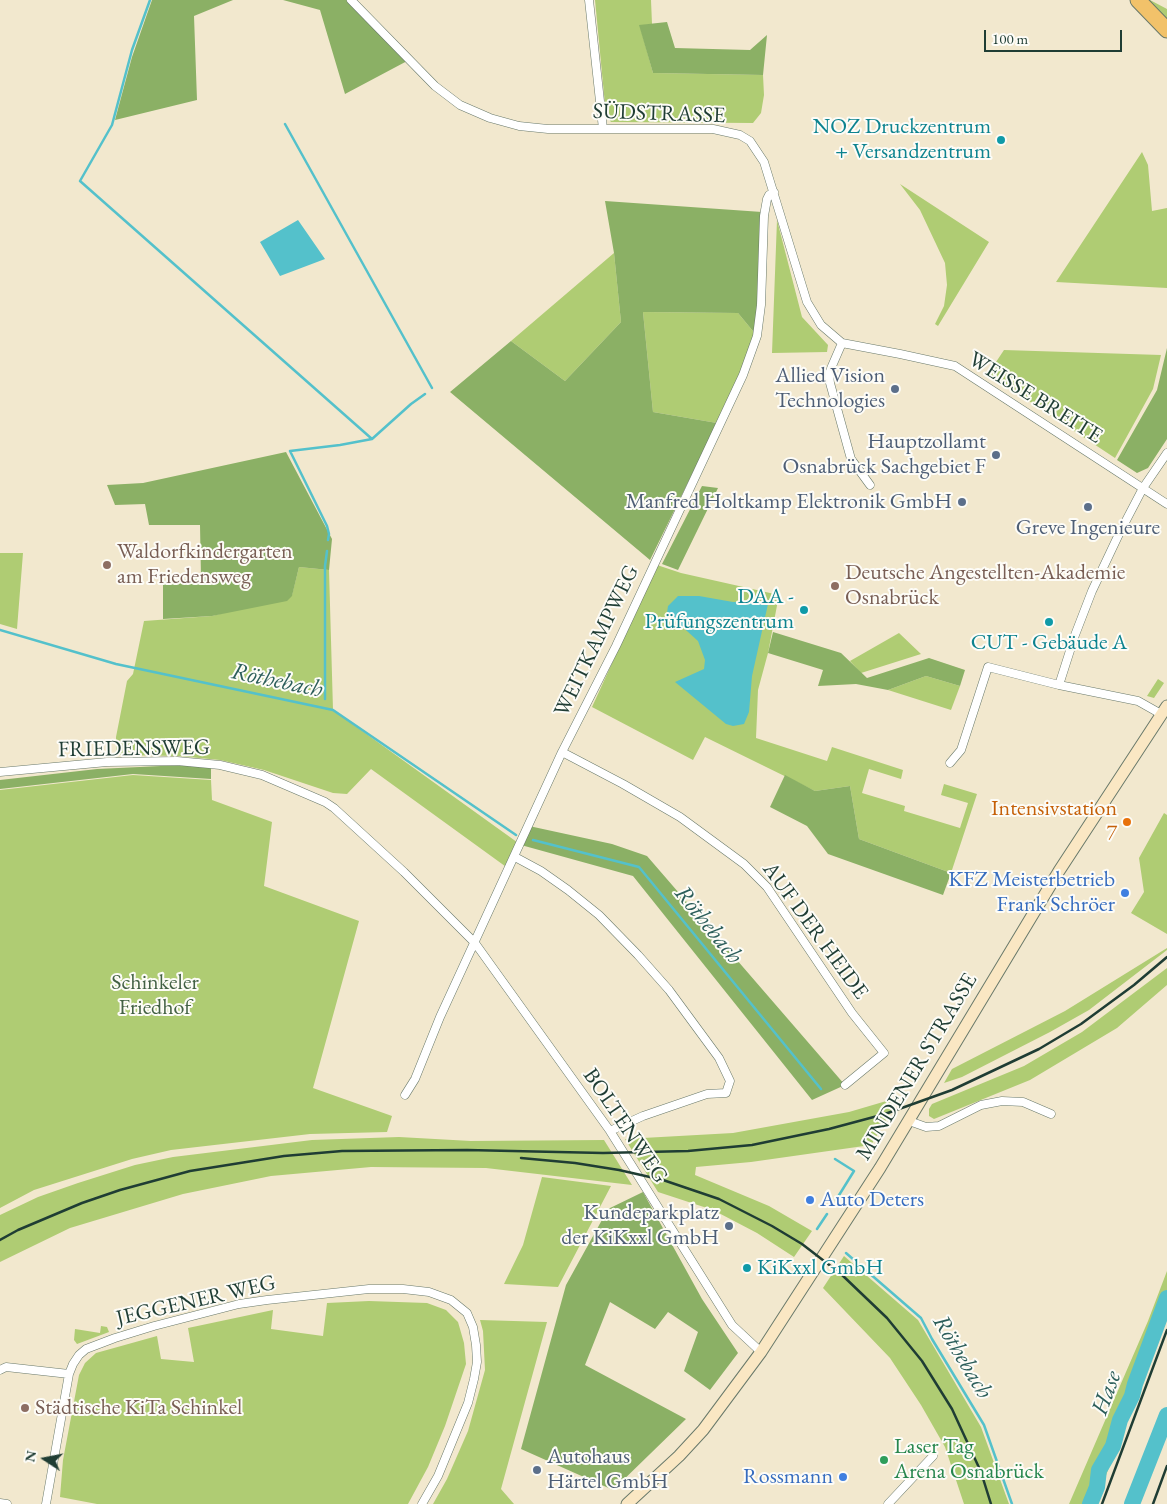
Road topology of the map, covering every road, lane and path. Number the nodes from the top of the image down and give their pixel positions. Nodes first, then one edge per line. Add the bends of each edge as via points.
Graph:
1 (351, 0) edge
2 (589, 0) edge
3 (1138, 0) edge
4 (1167, 30) edge
5 (604, 129) junction
6 (774, 192) junction
7 (842, 343) junction
8 (1167, 453) edge
9 (870, 485) dead end
10 (1144, 488) junction
11 (1167, 504) edge
12 (1059, 685) junction
13 (1164, 710) edge
14 (562, 752) junction
15 (950, 763) dead end
16 (0, 772) edge
17 (515, 857) junction
18 (475, 943) junction
19 (845, 1085) dead end
20 (405, 1095) dead end
21 (1050, 1114) dead end
22 (909, 1121) junction
23 (610, 1131) junction
24 (762, 1352) junction
25 (0, 1370) edge
26 (69, 1374) junction
27 (933, 1456) dead end
28 (0, 1503) edge
29 (7, 1504) edge
30 (46, 1504) edge
31 (422, 1504) edge
32 (627, 1504) edge
33 (888, 1504) edge

1 - 5 street, SÜDSTRASSE via 435,86 460,105 519,126
2 - 5 street
3 - 4 highway
5 - 6 street, SÜDSTRASSE via 713,129 740,135 750,141 761,155
6 - 7 street, SÜDSTRASSE via 807,302 821,326
6 - 14 street, WEITKAMPWEG via 769,195 764,216 757,336 743,375 620,637
7 - 9 street via 829,374 830,383 851,459
7 - 10 street, WEISSE BREITE via 955,366
8 - 10 street
10 - 11 street, WEISSE BREITE
10 - 12 street via 1092,591
12 - 13 street via 1138,701
12 - 15 street via 988,667 961,750
13 - 22 main road, MINDENER STRASSE via 1054,879
14 - 17 street, WEITKAMPWEG
14 - 19 street, AUF DER HEIDE via 680,817 744,864 767,887 852,1014 884,1053
16 - 18 street, FRIEDENSWEG via 107,762 177,761 220,765 262,775 334,808
17 - 18 street, WEITKAMPWEG
17 - 23 street via 568,890 599,915 638,955 669,990 719,1058 730,1081 726,1093 708,1094
18 - 20 street, WEITKAMPWEG
18 - 23 street, BOLTENWEG
21 - 22 street via 1024,1102 1002,1101 982,1106 939,1126 926,1127
22 - 24 main road, MINDENER STRASSE
23 - 24 street, BOLTENWEG via 732,1325
24 - 32 main road, MINDENER STRASSE via 703,1430
25 - 26 street via 6,1367
26 - 30 street, JEGGENER WEG
26 - 31 street, JEGGENER WEG via 79,1355 94,1346 154,1326 240,1304 369,1289 429,1292 451,1300 467,1313 473,1326 476,1345 474,1378 454,1438
27 - 33 street
28 - 29 street

